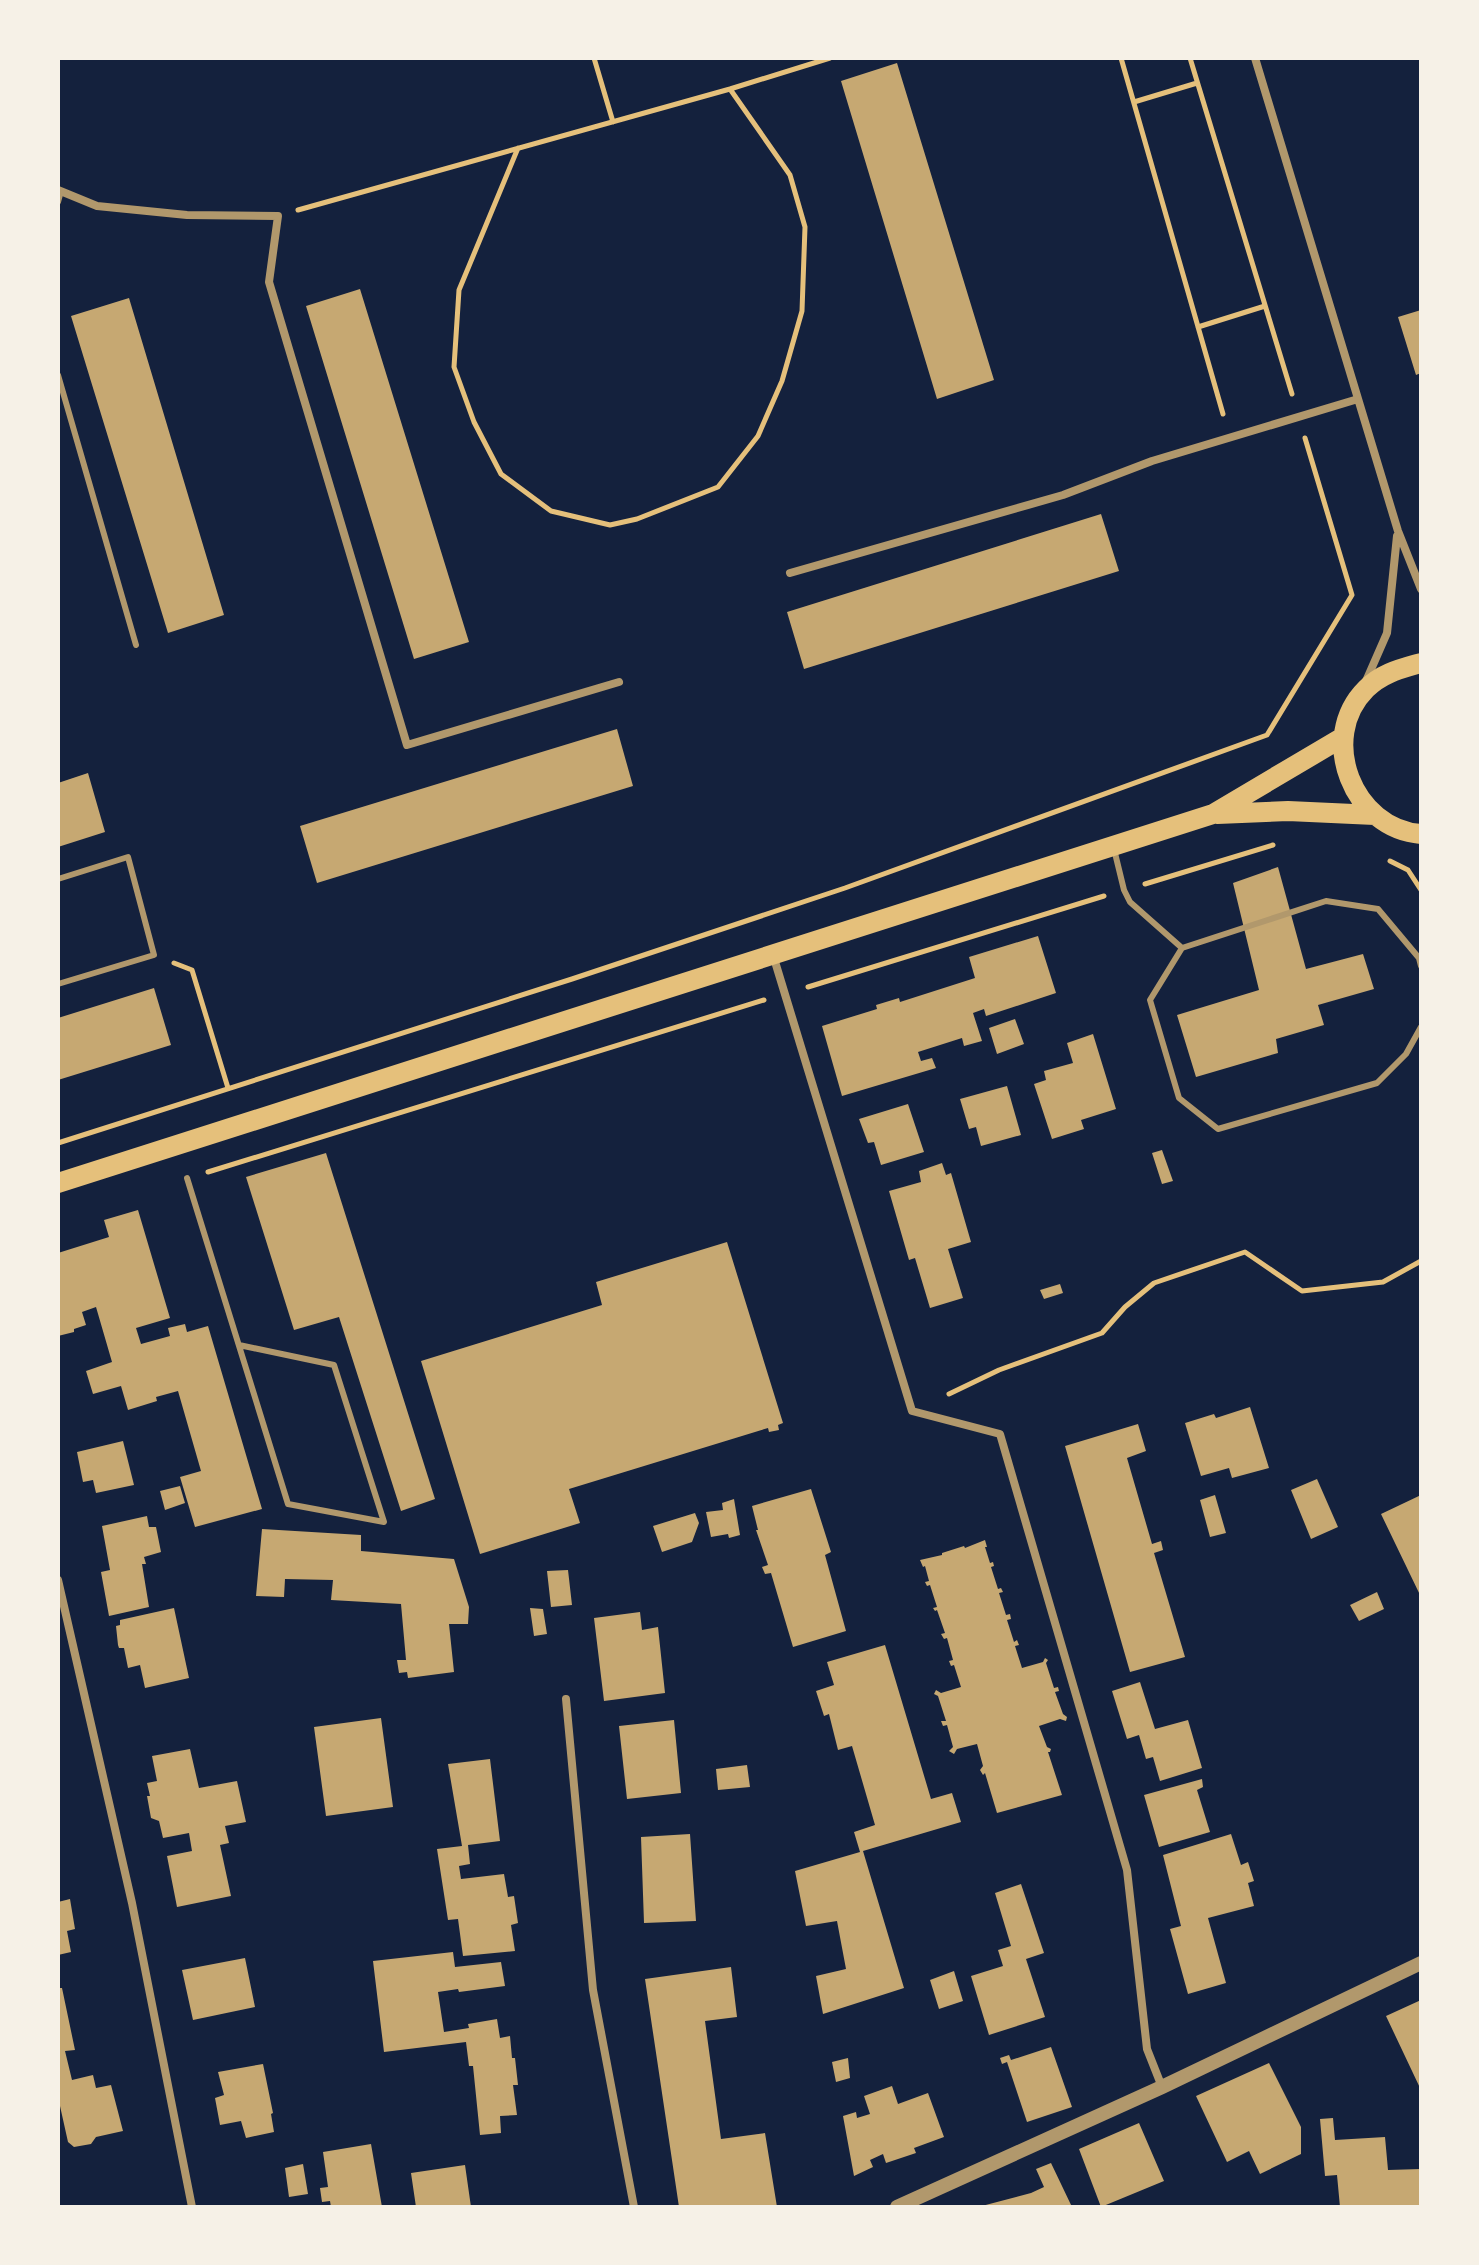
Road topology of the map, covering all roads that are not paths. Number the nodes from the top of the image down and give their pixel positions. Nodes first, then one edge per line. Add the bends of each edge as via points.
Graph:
1 (1255, 58) edge
2 (60, 191) edge
3 (58, 202) edge
4 (58, 375) edge
5 (1358, 399) junction
6 (1398, 531) junction
7 (790, 573) dead end
8 (1421, 589) edge
9 (136, 645) dead end
10 (1421, 663) edge
11 (619, 682) dead end
12 (1358, 699) junction
13 (1343, 737) junction
14 (1213, 814) junction
15 (1375, 815) junction
16 (1421, 834) edge
17 (1113, 846) junction
18 (58, 879) edge
19 (1182, 948) junction
20 (773, 955) junction
21 (1421, 966) edge
22 (58, 984) edge
23 (1421, 1027) edge
24 (187, 1178) road end
25 (58, 1183) edge
26 (239, 1345) junction
27 (58, 1580) edge
28 (566, 1699) dead end
29 (1421, 1963) edge
30 (1162, 2087) junction
31 (192, 2207) edge
32 (634, 2207) edge
33 (897, 2207) edge

1 - 5 street
2 - 3 lane
2 - 11 street via 97,206 187,215 278,216 269,282 407,745
4 - 9 lane
5 - 6 street
5 - 7 street via 1152,461 1063,495
6 - 8 street
6 - 12 street via 1387,633
10 - 12 main road via 1390,671
12 - 13 main road
13 - 14 main road
13 - 15 main road via 1348,777
14 - 15 main road
14 - 17 main road
15 - 16 main road
17 - 19 lane via 1130,902
17 - 20 main road
18 - 22 lane via 128,857 154,955
19 - 21 lane via 1326,901 1378,909
19 - 23 lane via 1150,1000 1179,1098 1218,1129 1377,1083 1406,1054
20 - 25 main road
20 - 30 street via 912,1411 1000,1434 1127,1870 1147,2049
24 - 26 lane
26 - 26 lane via 288,1504 384,1522 334,1365
27 - 31 street via 132,1903
28 - 32 street via 593,1990
29 - 30 street
30 - 33 street

